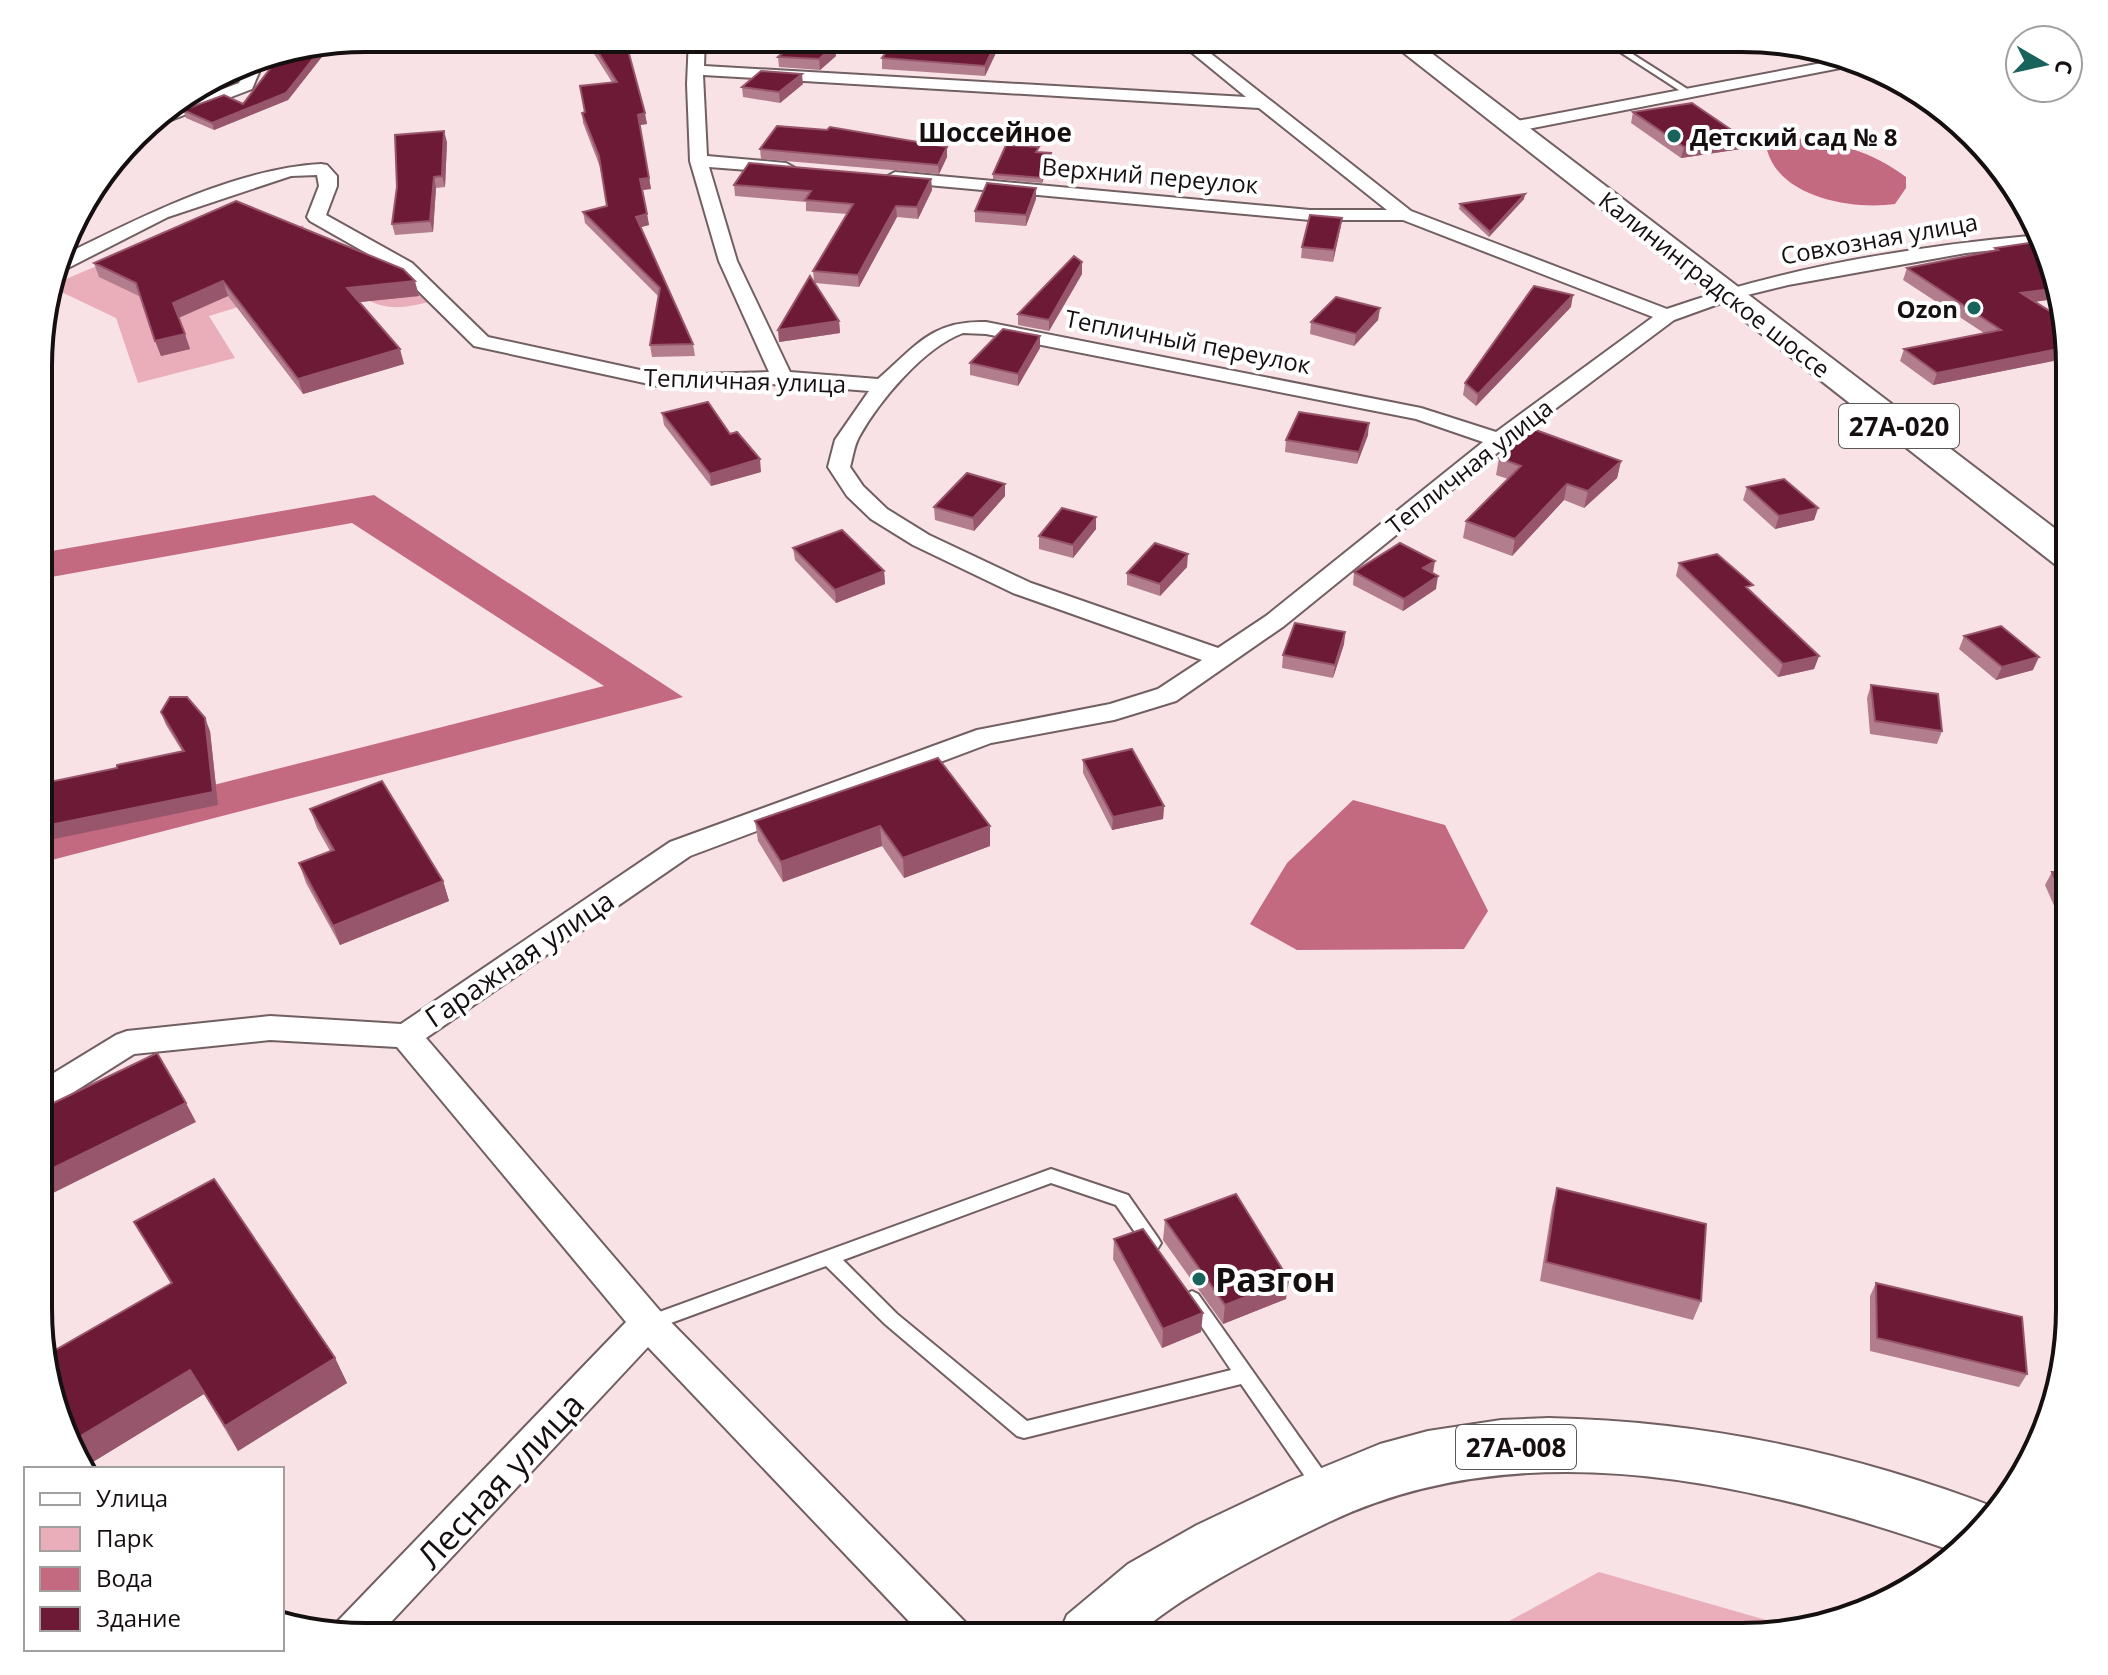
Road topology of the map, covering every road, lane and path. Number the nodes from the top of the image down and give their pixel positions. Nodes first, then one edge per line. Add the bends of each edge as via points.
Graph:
1 (697, 52) edge
2 (1200, 52) edge
3 (1415, 52) edge
4 (1625, 52) edge
5 (1832, 66) edge
6 (696, 70) junction
7 (251, 74) edge
8 (1688, 92) junction
9 (1267, 103) junction
10 (188, 108) edge
11 (1512, 127) junction
12 (699, 161) junction
13 (809, 170) edge
14 (871, 175) edge
15 (1405, 215) junction
16 (2030, 241) edge
17 (71, 259) edge
18 (1728, 294) junction
19 (1667, 316) junction
20 (782, 378) junction
21 (883, 386) junction
22 (1499, 440) junction
23 (2056, 547) edge
24 (1221, 658) junction
25 (986, 736) joint
26 (406, 1036) junction
27 (52, 1090) edge
28 (829, 1257) junction
29 (1166, 1262) edge
30 (1184, 1287) edge
31 (648, 1323) junction
32 (1245, 1375) junction
33 (1327, 1492) junction
34 (1968, 1527) edge
35 (363, 1623) edge
36 (938, 1623) edge
37 (1108, 1623) edge

1 - 6 street
2 - 9 street
3 - 11 main road, Калининградское шоссе / 27А-020
4 - 8 lane
5 - 8 street
6 - 9 street
6 - 12 street
7 - 10 street via 246,86
8 - 11 street
9 - 15 street
11 - 18 main road, Калининградское шоссе / 27А-020
12 - 13 street
12 - 20 street via 728,261
14 - 15 street, Верхний переулок via 1310,215
15 - 19 street
16 - 18 street, Совхозная улица via 1966,247
17 - 20 street, Тепличная улица via 162,213 289,171 321,169 328,186 316,217 405,267 481,342 663,381
18 - 19 street, Тепличная улица
18 - 23 main road, Калининградское шоссе / 27А-020
19 - 22 street, Тепличная улица
20 - 21 street, Тепличная улица
21 - 22 street, Тепличный переулок via 942,334 961,327 986,328 1421,414
21 - 24 street, Тепличная улица via 846,440 839,467 879,514 1022,588
22 - 24 street, Тепличная улица via 1275,621
24 - 25 street, Тепличная улица via 1167,695 1114,712
25 - 26 street, Гаражная улица via 680,849
26 - 27 street, Гаражная улица via 270,1028 127,1043
26 - 31 street
28 - 29 lane via 1051,1176 1122,1200
28 - 31 lane
28 - 32 lane via 891,1319 1024,1430
30 - 32 lane
31 - 35 street, Лесная улица
31 - 36 street
32 - 33 lane
33 - 34 main road, 27А-008 via 1352,1480 1452,1453 1548,1444 1686,1454 1838,1485
33 - 37 main road, 27А-008 via 1186,1561

